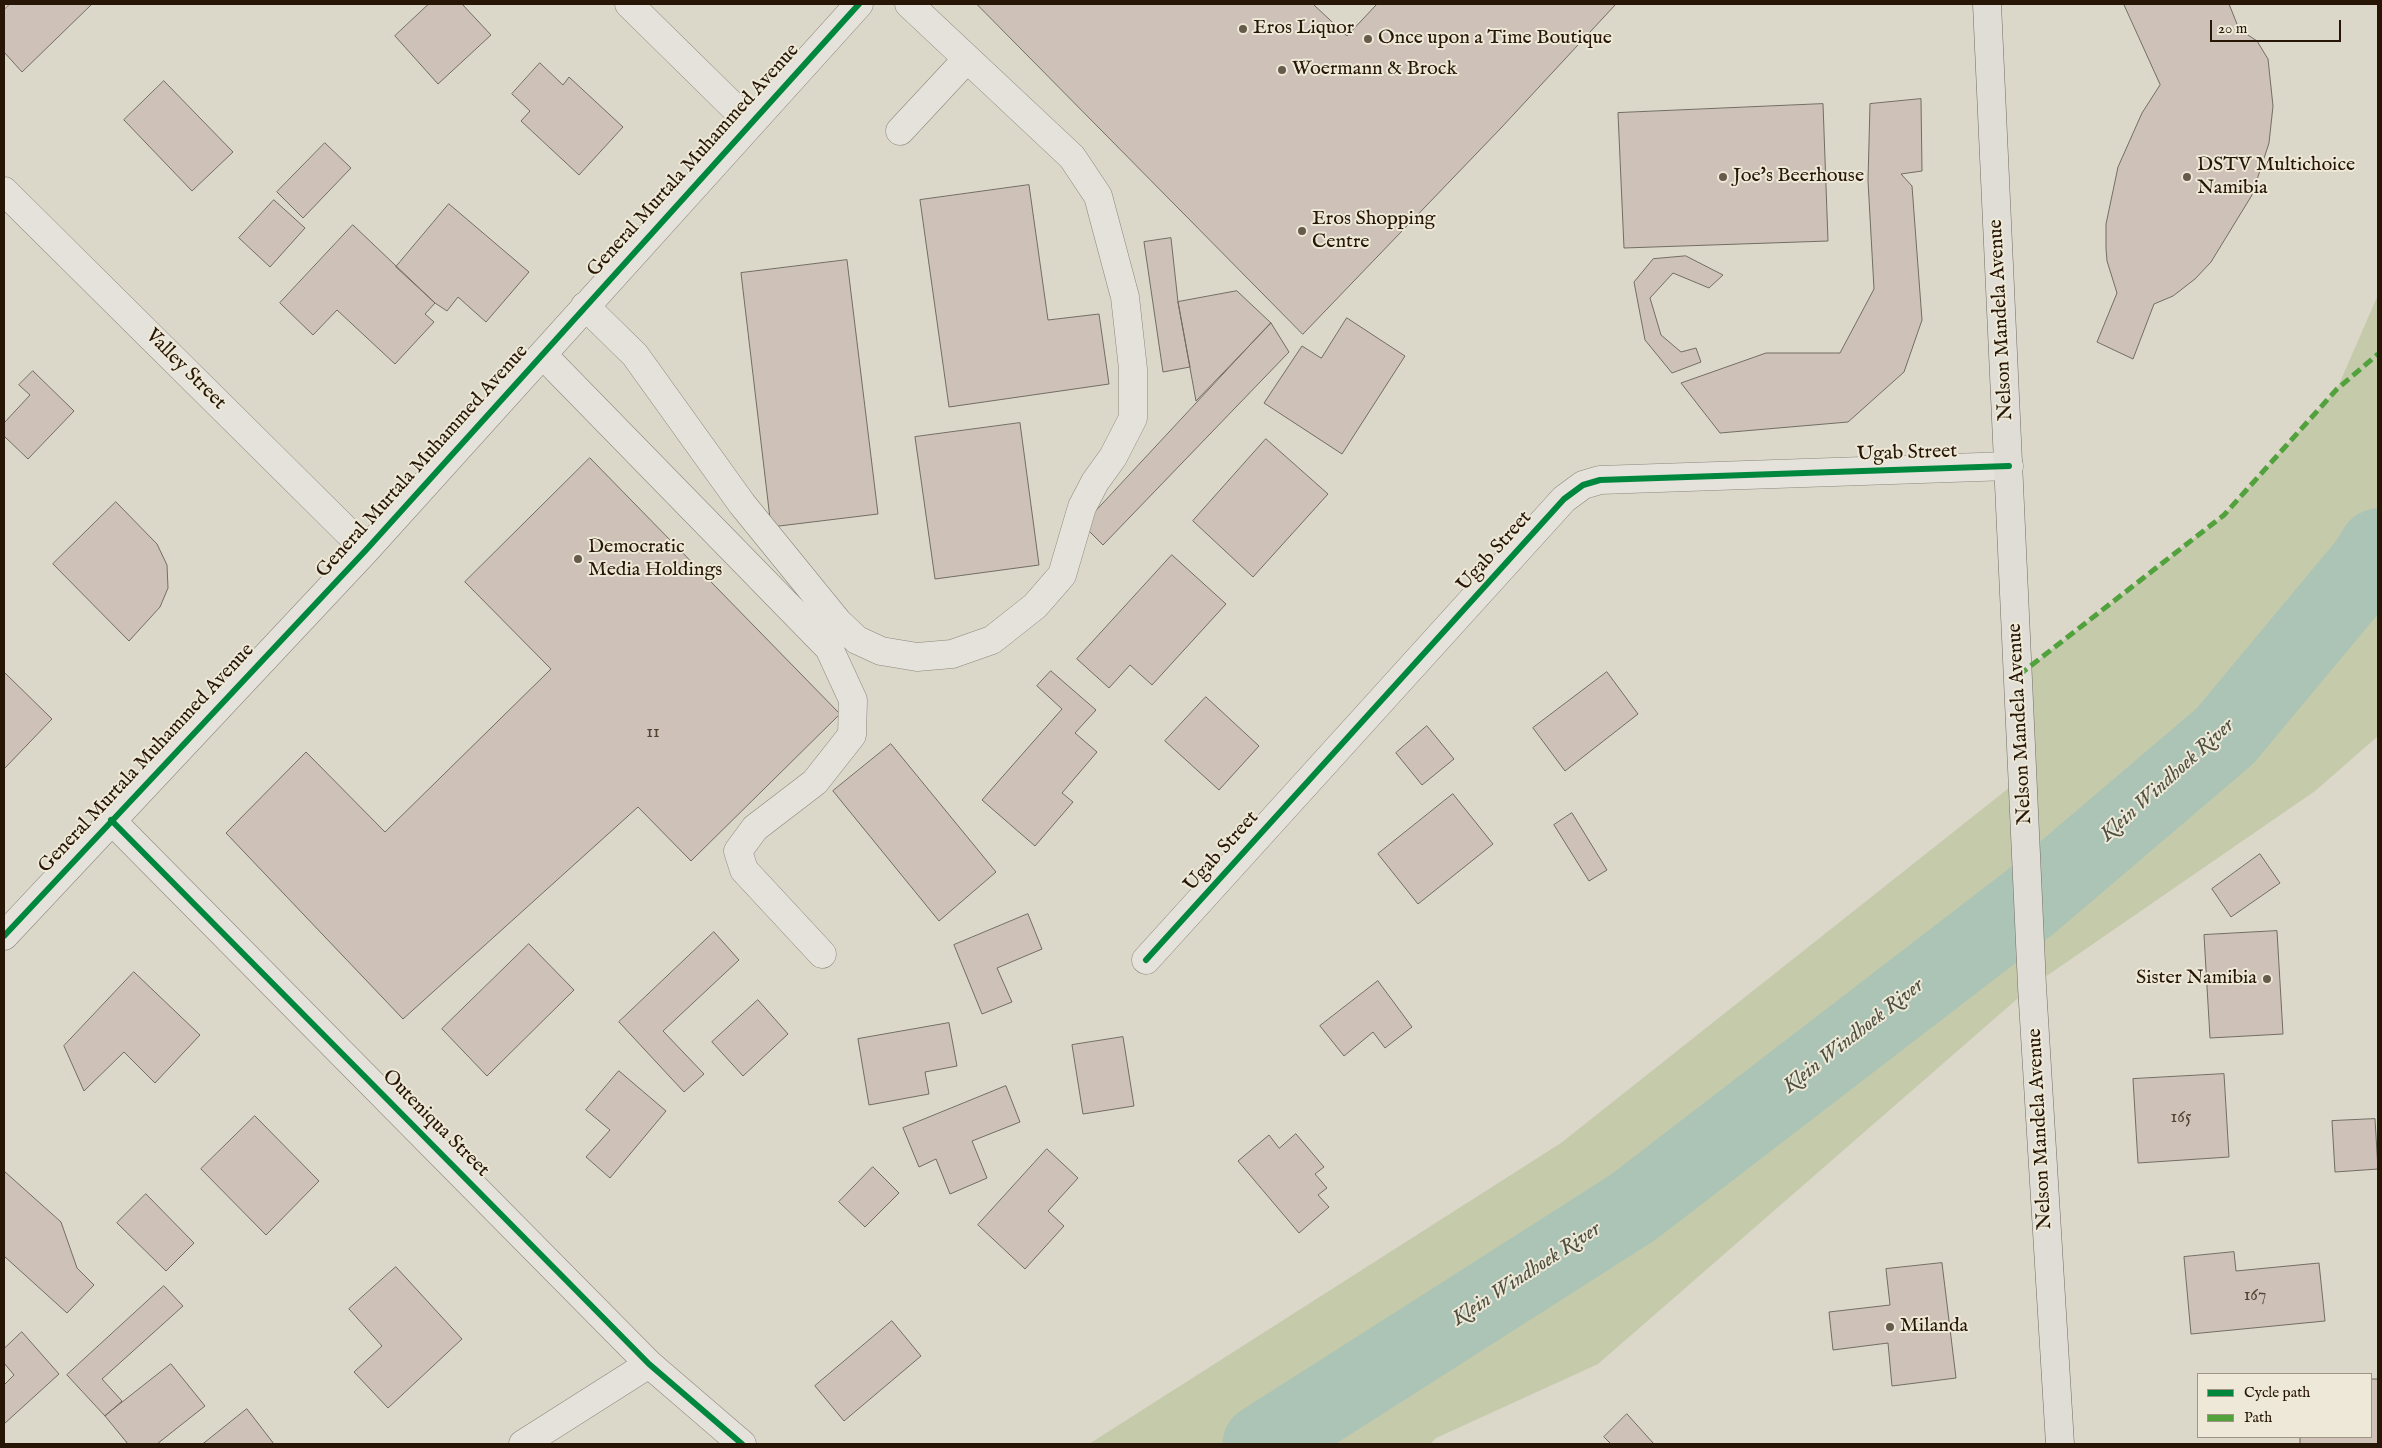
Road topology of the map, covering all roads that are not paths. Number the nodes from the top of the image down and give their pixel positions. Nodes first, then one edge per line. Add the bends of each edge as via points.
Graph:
1 (629, 4) edge
2 (859, 4) edge
3 (909, 4) edge
4 (1987, 4) edge
5 (966, 59) junction
6 (750, 123) junction
7 (900, 132) dead end
8 (4, 191) edge
9 (585, 306) junction
10 (542, 355) junction
11 (2010, 466) junction
12 (366, 550) junction
13 (111, 820) junction
14 (4, 936) edge
15 (822, 954) dead end
16 (1146, 960) dead end
17 (649, 1364) junction
18 (523, 1444) edge
19 (742, 1444) edge
20 (2060, 1444) edge

1 - 6 street
2 - 6 street, General Murtala Muhammed Avenue
3 - 5 street
4 - 11 main road, Nelson Mandela Avenue
5 - 7 street
5 - 9 street via 1072,157 1098,196 1125,297 1133,369 1133,418 1082,507 1062,575 1035,606 992,640 952,654 917,657 881,651 857,640 838,622 742,504 635,354
6 - 9 street, General Murtala Muhammed Avenue
8 - 12 street, Valley Street
9 - 10 street, General Murtala Muhammed Avenue
10 - 12 street, General Murtala Muhammed Avenue
10 - 15 street via 829,648 842,673 853,700 852,735 815,782 755,828 738,851 744,870
11 - 16 street, Ugab Street via 1600,480 1583,485 1564,499
11 - 20 main road, Nelson Mandela Avenue via 2033,995
12 - 13 street, General Murtala Muhammed Avenue
13 - 14 street, General Murtala Muhammed Avenue
13 - 17 street, Outeniqua Street
17 - 18 street
17 - 19 street, Outeniqua Street

